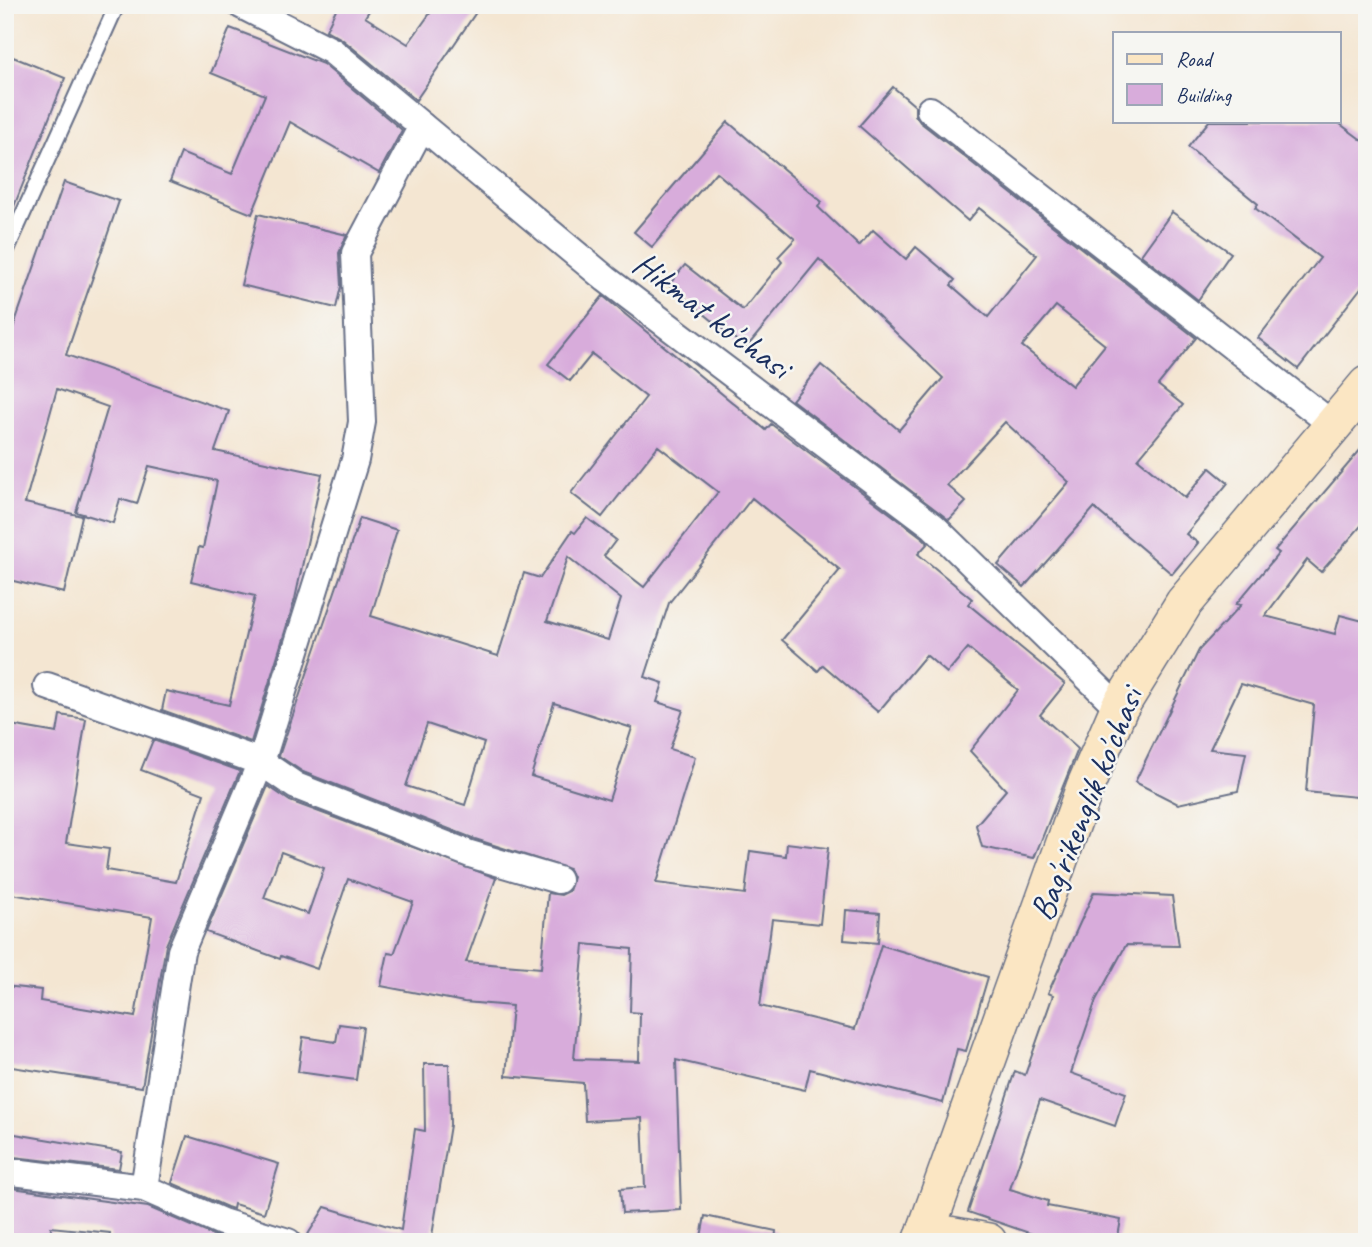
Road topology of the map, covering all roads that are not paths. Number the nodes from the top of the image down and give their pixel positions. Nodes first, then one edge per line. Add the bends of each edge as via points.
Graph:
1 (117, 5) edge
2 (242, 5) edge
3 (930, 110) dead end
4 (422, 126) junction
5 (5, 254) edge
6 (1367, 385) edge
7 (1333, 425) junction
8 (47, 686) dead end
9 (1119, 708) junction
10 (261, 762) junction
11 (558, 880) dead end
12 (5, 1171) edge
13 (144, 1188) junction
14 (924, 1237) edge
15 (288, 1242) edge
16 (988, 1242) edge

1 - 5 lane
2 - 4 street, Hikmat ko'chasi via 332,51
3 - 7 street
4 - 9 street, Hikmat ko'chasi via 606,279 933,526
4 - 10 street via 355,253 362,422
6 - 7 main road, Bag'rikenglik ko'chasi
7 - 9 main road, Bag'rikenglik ko'chasi via 1184,603
8 - 10 street
9 - 14 main road, Bag'rikenglik ko'chasi via 1085,788
10 - 11 street via 296,786 470,854
10 - 13 street via 181,950
12 - 13 street
13 - 15 street via 222,1222
14 - 16 main road

